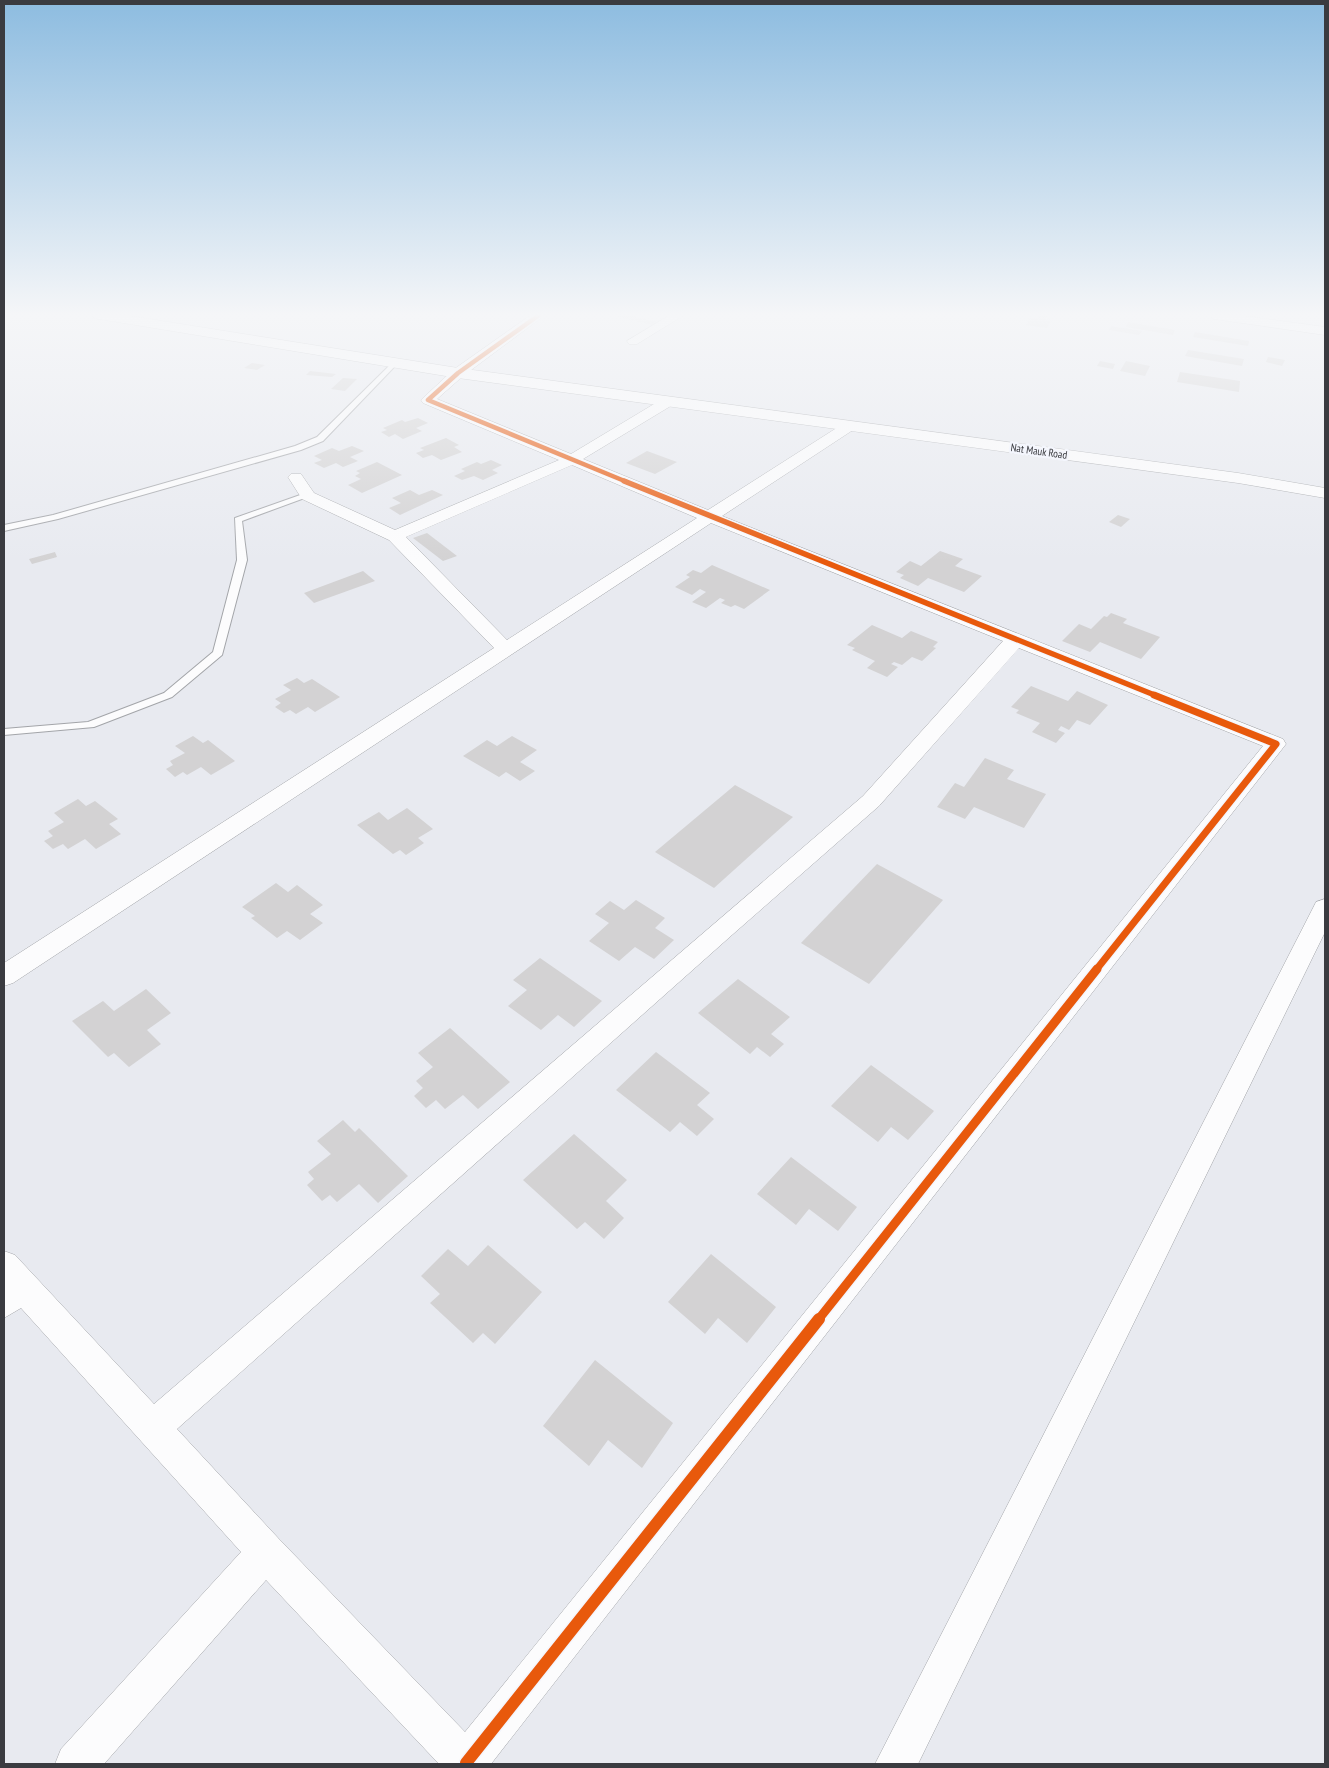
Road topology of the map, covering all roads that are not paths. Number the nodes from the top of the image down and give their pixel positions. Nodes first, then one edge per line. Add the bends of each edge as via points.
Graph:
1 (360, 398) edge
2 (431, 398) edge
3 (636, 398) edge
4 (669, 402) junction
5 (851, 425) junction
6 (570, 460) junction
7 (296, 477) dead end
8 (1325, 493) edge
9 (306, 496) dead end
10 (710, 517) junction
11 (4, 528) edge
12 (395, 536) junction
13 (1016, 638) junction
14 (506, 650) junction
15 (4, 732) edge
16 (1325, 908) edge
17 (4, 976) edge
18 (10, 1285) edge
19 (152, 1428) junction
20 (266, 1552) junction
21 (76, 1764) edge
22 (466, 1764) edge
23 (896, 1764) edge

1 - 11 lane via 320,439 298,448 55,517
2 - 6 street via 428,400
3 - 4 highway, Nat Mauk Road
4 - 5 highway, Nat Mauk Road
4 - 6 street
5 - 8 highway, Nat Mauk Road
5 - 10 street
6 - 10 street
6 - 12 street
7 - 12 street via 308,496
9 - 15 lane via 238,520 242,560 218,653 168,695 90,725
10 - 13 street
10 - 14 street
12 - 14 street
13 - 19 street via 871,801
13 - 22 street via 1276,744
14 - 17 street
16 - 23 street
18 - 19 street
19 - 20 street
20 - 21 street
20 - 22 street

